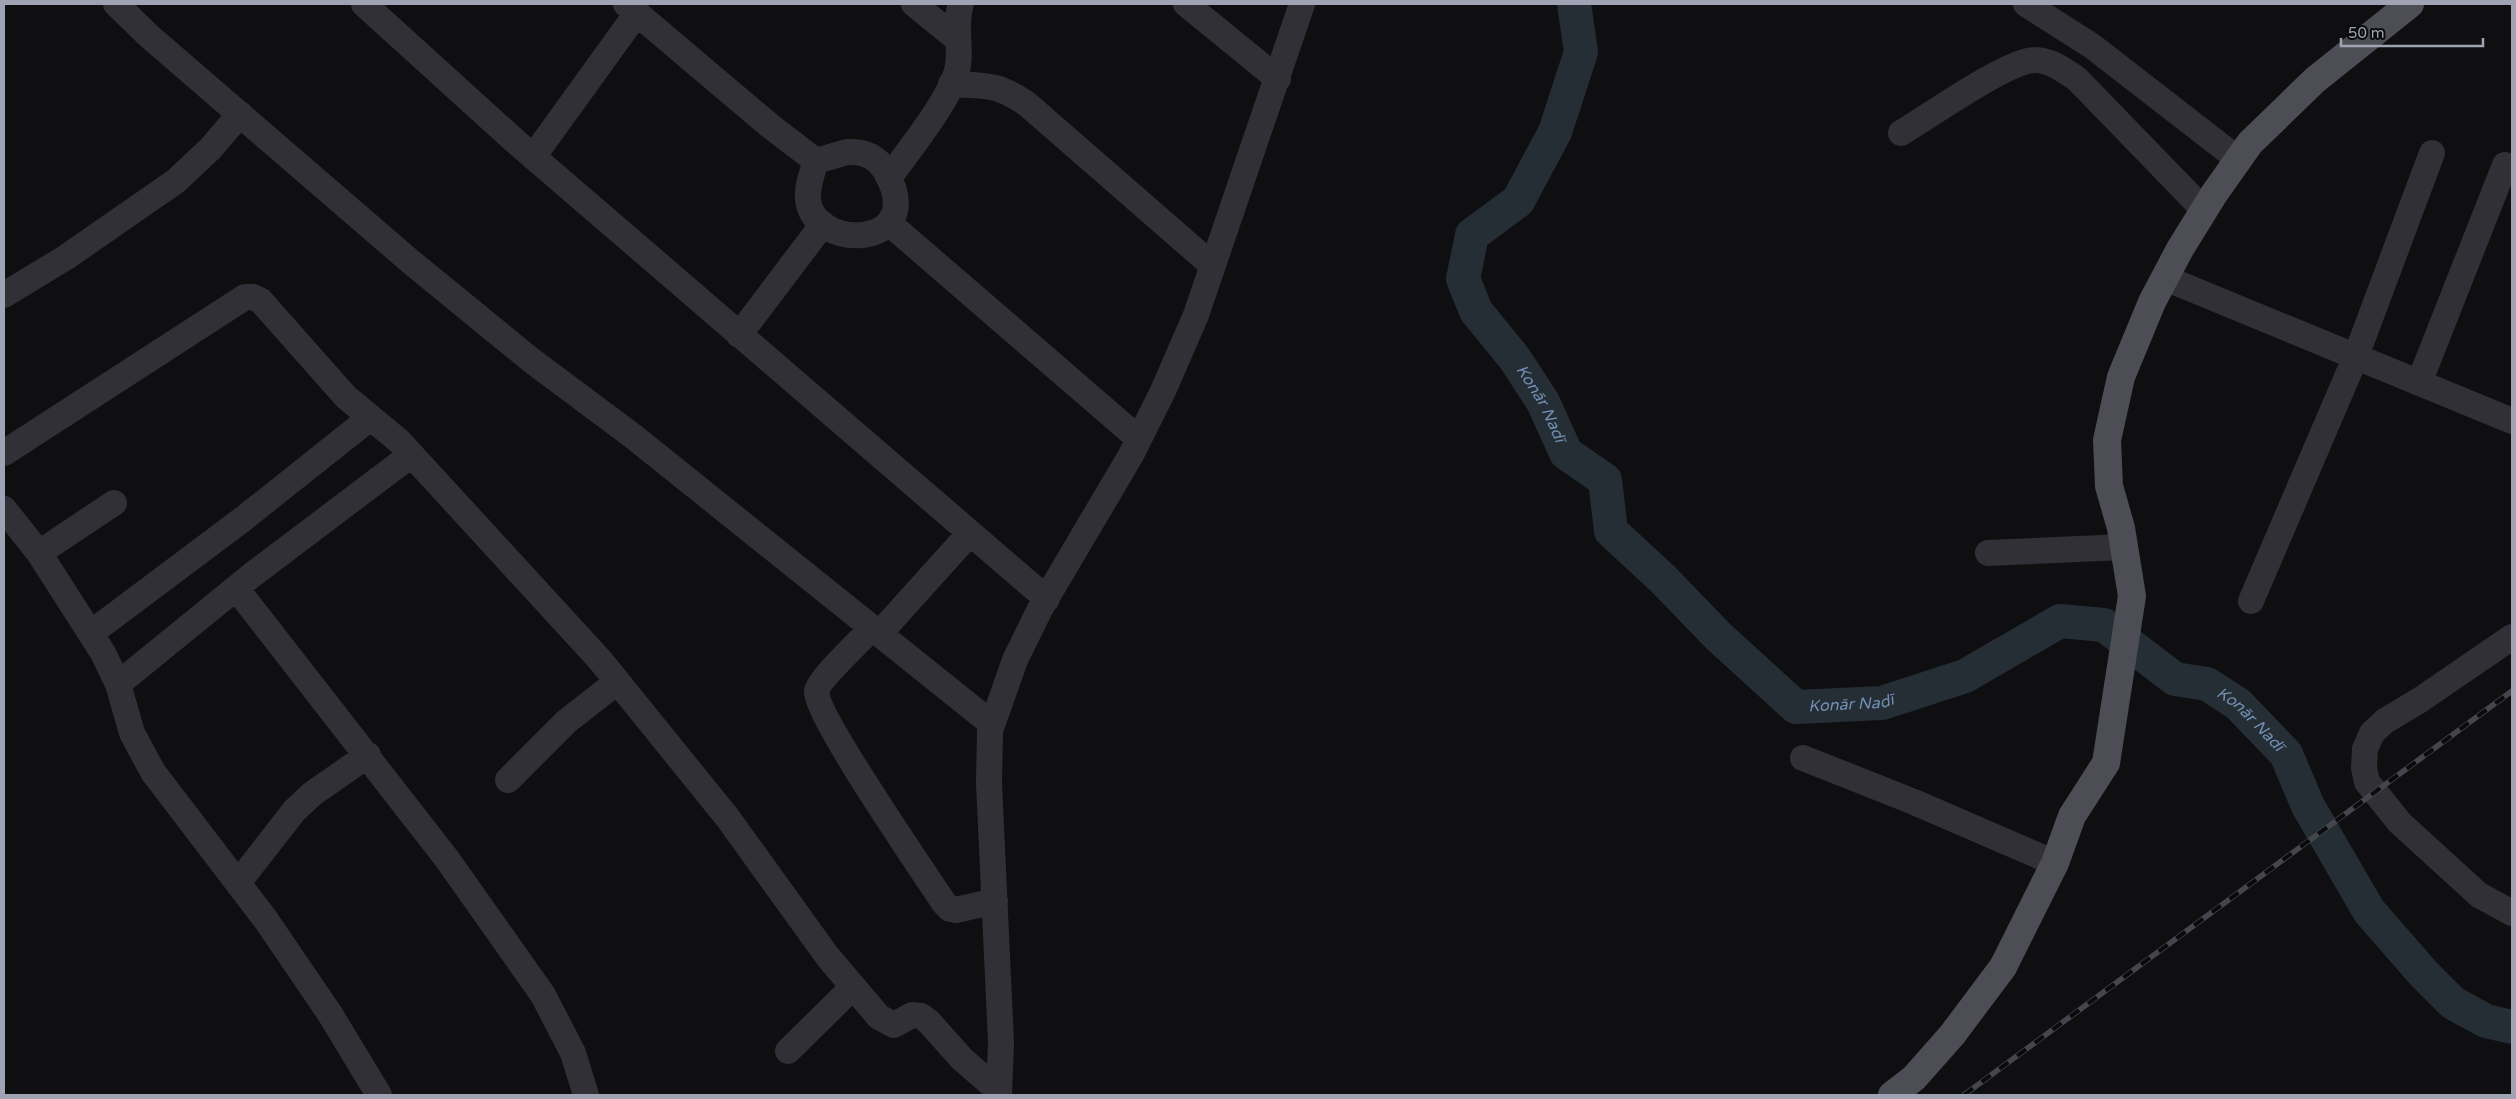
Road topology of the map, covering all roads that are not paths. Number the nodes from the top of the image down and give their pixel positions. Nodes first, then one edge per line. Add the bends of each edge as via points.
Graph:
1 (116, 4) edge
2 (364, 4) edge
3 (914, 4) edge
4 (961, 4) edge
5 (1186, 4) edge
6 (1302, 4) edge
7 (2026, 4) edge
8 (2410, 4) edge
9 (631, 9) edge
10 (957, 39) junction
11 (1278, 79) junction
12 (951, 84) junction
13 (240, 114) junction
14 (1901, 133) dead end
15 (2432, 152) dead end
16 (533, 157) junction
17 (2238, 160) junction
18 (816, 161) junction
19 (2505, 165) dead end
20 (889, 178) junction
21 (2204, 210) junction
22 (823, 224) junction
23 (890, 224) junction
24 (1213, 266) junction
25 (2165, 278) junction
26 (4, 295) edge
27 (739, 335) junction
28 (2356, 356) junction
29 (2419, 383) junction
30 (370, 418) junction
31 (2512, 421) edge
32 (1139, 439) junction
33 (4, 453) edge
34 (411, 455) junction
35 (114, 502) dead end
36 (4, 509) edge
37 (970, 533) junction
38 (2124, 548) junction
39 (39, 553) junction
40 (1988, 553) dead end
41 (236, 588) junction
42 (1046, 598) junction
43 (2251, 601) dead end
44 (875, 631) junction
45 (91, 633) junction
46 (2512, 637) edge
47 (617, 682) junction
48 (118, 684) junction
49 (992, 724) junction
50 (368, 755) junction
51 (1803, 758) dead end
52 (508, 780) dead end
53 (2055, 863) junction
54 (238, 883) junction
55 (995, 902) junction
56 (2512, 913) edge
57 (853, 986) junction
58 (788, 1050) dead end
59 (999, 1093) edge
60 (379, 1095) edge
61 (586, 1095) edge
62 (1892, 1095) edge

1 - 13 street
2 - 16 street
3 - 10 street
4 - 10 street
5 - 11 street
6 - 11 street
7 - 17 street via 2092,46
8 - 17 main road via 2316,80 2250,143
9 - 16 street
9 - 18 street via 769,126
10 - 12 street via 956,76
11 - 24 street
12 - 20 street
12 - 24 street via 996,86 1027,104
13 - 26 street via 211,148 176,181 65,258
13 - 44 street via 411,262 531,360 634,437
14 - 21 street via 2007,68 2038,60 2058,66 2077,79
15 - 28 street
16 - 27 street
17 - 21 main road
18 - 20 street via 847,152 863,153 883,166
18 - 22 street via 808,199 812,212
19 - 29 street
20 - 23 street via 897,203 896,214
21 - 25 main road
22 - 23 street via 835,232 849,235 879,232
22 - 27 street
23 - 32 street
24 - 32 street via 1196,315
25 - 28 street
25 - 38 main road via 2121,377 2107,440 2109,486
27 - 37 street
28 - 29 street
28 - 43 street
29 - 31 street
30 - 33 street via 346,397 261,301 253,297 245,298
30 - 34 street
30 - 45 street
32 - 42 street
34 - 41 street
34 - 47 street via 518,569
35 - 39 street
36 - 39 street
37 - 42 street
37 - 44 street
38 - 40 street
38 - 53 main road via 2132,596 2106,763 2072,816
39 - 45 street
41 - 48 street
41 - 50 street
42 - 49 street via 1015,660
44 - 49 street
44 - 55 street via 819,684 817,699 850,759 944,904 956,910
45 - 48 street
46 - 56 street via 2384,721 2372,733 2364,768 2367,782 2400,823 2479,895
47 - 52 street via 567,721
47 - 57 street via 727,817
48 - 54 street via 132,733 153,772
49 - 55 street via 989,783
50 - 54 street via 312,794 294,811
50 - 61 street via 447,859 543,995 573,1053
51 - 53 street
53 - 62 main road via 2003,967 1952,1035 1914,1078
54 - 60 street via 330,1014
55 - 59 street via 1001,1042
57 - 58 street
57 - 59 street via 888,1024 894,1025 912,1015 921,1016

